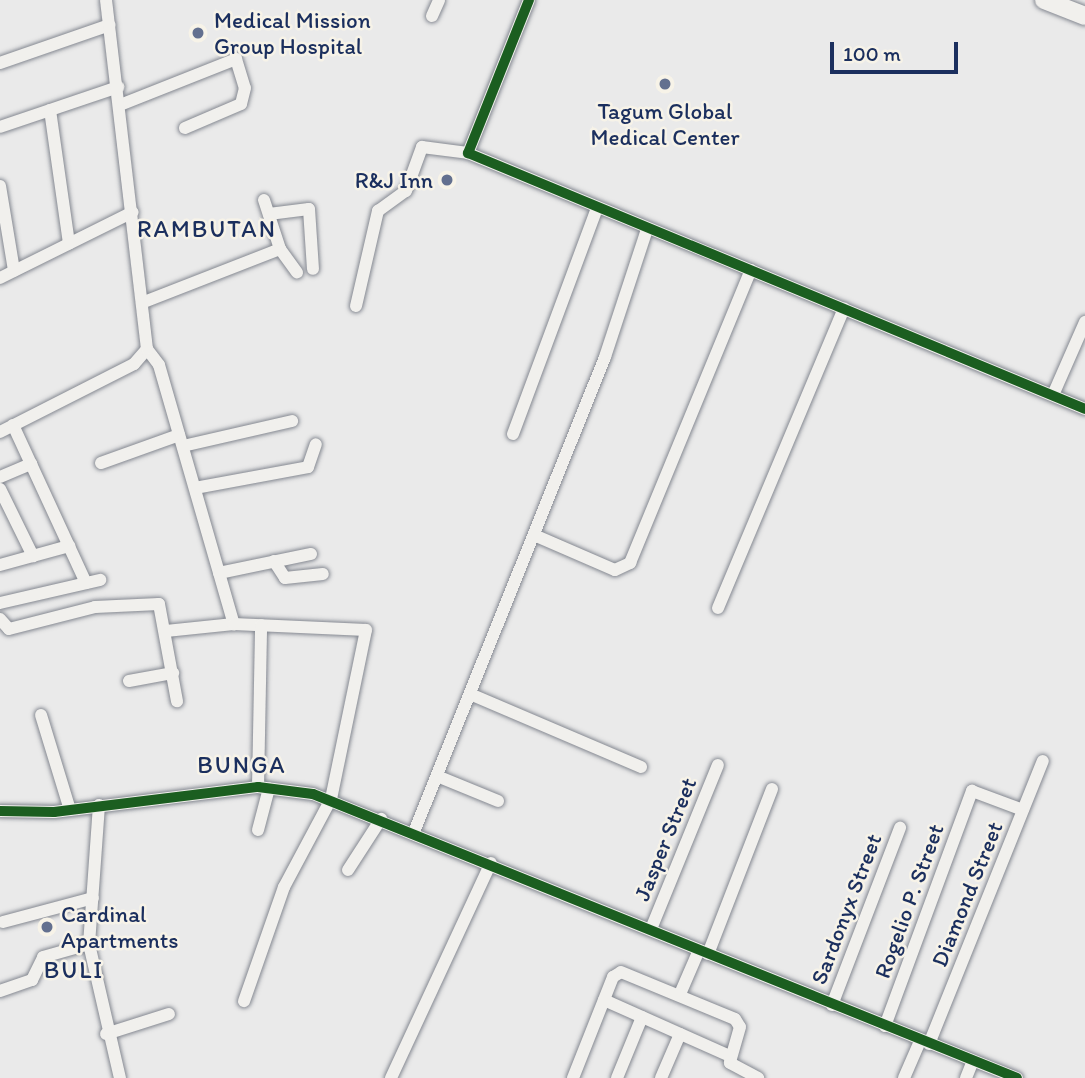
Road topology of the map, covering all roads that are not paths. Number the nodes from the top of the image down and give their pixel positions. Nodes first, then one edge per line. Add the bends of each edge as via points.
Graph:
1 (106, 0) edge
2 (439, 0) edge
3 (529, 0) edge
4 (1044, 0) edge
5 (432, 16) dead end
6 (1084, 16) edge
7 (110, 25) junction
8 (0, 62) edge
9 (118, 87) junction
10 (120, 105) junction
11 (50, 110) junction
12 (0, 127) edge
13 (185, 128) dead end
14 (468, 153) junction
15 (0, 186) edge
16 (264, 200) dead end
17 (597, 208) junction
18 (133, 212) junction
19 (269, 214) junction
20 (648, 229) junction
21 (69, 244) junction
22 (280, 249) junction
23 (313, 269) dead end
24 (751, 270) junction
25 (14, 271) junction
26 (297, 272) dead end
27 (0, 278) edge
28 (144, 302) junction
29 (356, 306) dead end
30 (844, 308) junction
31 (1085, 322) edge
32 (147, 349) junction
33 (1053, 395) junction
34 (1085, 409) edge
35 (292, 421) dead end
36 (13, 425) junction
37 (0, 432) edge
38 (513, 434) dead end
39 (181, 440) junction
40 (316, 444) dead end
41 (101, 463) dead end
42 (31, 464) junction
43 (0, 477) edge
44 (195, 488) junction
45 (0, 489) edge
46 (534, 535) junction
47 (69, 546) junction
48 (311, 554) dead end
49 (33, 556) junction
50 (274, 561) junction
51 (0, 565) edge
52 (219, 573) junction
53 (323, 574) dead end
54 (100, 580) dead end
55 (86, 583) junction
56 (0, 603) edge
57 (718, 608) dead end
58 (0, 619) edge
59 (234, 624) junction
60 (261, 625) junction
61 (166, 631) junction
62 (173, 673) junction
63 (129, 681) dead end
64 (470, 694) junction
65 (177, 701) dead end
66 (41, 715) dead end
67 (1043, 761) dead end
68 (718, 765) dead end
69 (641, 767) dead end
70 (437, 776) junction
71 (264, 787) junction
72 (772, 789) dead end
73 (331, 799) junction
74 (498, 801) dead end
75 (99, 804) junction
76 (70, 810) junction
77 (1023, 810) junction
78 (0, 811) edge
79 (381, 819) junction
80 (900, 828) dead end
81 (258, 830) dead end
82 (414, 832) junction
83 (491, 863) junction
84 (348, 870) dead end
85 (93, 898) junction
86 (3, 922) dead end
87 (651, 929) junction
88 (89, 944) junction
89 (703, 952) junction
90 (0, 991) edge
91 (680, 994) junction
92 (604, 1000) junction
93 (244, 1001) dead end
94 (832, 1005) junction
95 (169, 1014) dead end
96 (642, 1017) junction
97 (885, 1026) junction
98 (106, 1034) junction
99 (680, 1034) junction
100 (924, 1042) junction
101 (730, 1056) junction
102 (973, 1061) junction
103 (737, 1074) edge
104 (1014, 1077) edge
105 (120, 1078) edge
106 (391, 1078) edge
107 (573, 1078) edge
108 (617, 1078) edge
109 (661, 1078) edge
110 (758, 1078) edge
111 (904, 1078) edge
112 (966, 1078) edge

1 - 7 street
2 - 5 street
3 - 14 street
4 - 6 highway
7 - 8 street
7 - 9 street
9 - 10 street
9 - 11 street
10 - 13 street via 236,60 245,88 241,104
10 - 18 street
11 - 12 street
11 - 21 street
14 - 17 street
14 - 29 street via 422,147 406,191 378,211
15 - 25 street
16 - 19 street
17 - 20 street
17 - 38 street
18 - 21 street
18 - 28 street
19 - 22 street
19 - 23 street via 309,209
20 - 24 street
20 - 46 street
21 - 25 street
22 - 26 street
22 - 28 street
24 - 30 street
24 - 46 street via 630,563 615,570
25 - 27 street
28 - 32 street
30 - 33 street
30 - 57 street
31 - 33 street
32 - 36 street via 134,364
32 - 39 street via 159,365
33 - 34 street
35 - 39 street
36 - 37 street
36 - 42 street
39 - 41 street
39 - 44 street
40 - 44 street via 309,467
42 - 43 street
42 - 47 street
44 - 52 street
45 - 49 street
46 - 64 street
47 - 49 street
47 - 55 street
48 - 50 street
49 - 51 street
50 - 52 street
50 - 53 street via 285,578
52 - 59 street
54 - 55 street
55 - 56 street
58 - 61 street via 9,629 84,609 156,603
59 - 60 street
59 - 61 street
60 - 71 street
60 - 73 street via 366,630
61 - 62 street
62 - 63 street
62 - 65 street
64 - 69 street
64 - 70 street
66 - 76 street
67 - 77 street, Diamond Street
68 - 87 street, Jasper Street
70 - 74 street
70 - 82 street
71 - 73 street
71 - 75 street
71 - 81 street
72 - 89 street
73 - 79 street
73 - 93 street via 284,887
75 - 76 street
75 - 85 street
76 - 78 street
77 - 97 street, Rogelio P. Street via 972,791
77 - 100 street, Diamond Street
79 - 82 street
79 - 84 street
80 - 94 street, Sardonyx Street
82 - 83 street
83 - 87 street
83 - 106 street
85 - 86 street
85 - 88 street
87 - 89 street
88 - 90 street via 43,957 32,980
88 - 98 street
89 - 91 street
89 - 94 street
91 - 92 street via 621,972
91 - 101 street via 738,1021
92 - 96 street
92 - 107 street
94 - 97 street
95 - 98 street
96 - 99 street
96 - 108 street
97 - 100 street
98 - 105 street
99 - 101 street
99 - 109 street
100 - 102 street
100 - 111 street, Diamond Street
101 - 103 street
102 - 104 street
102 - 112 street
103 - 110 street

